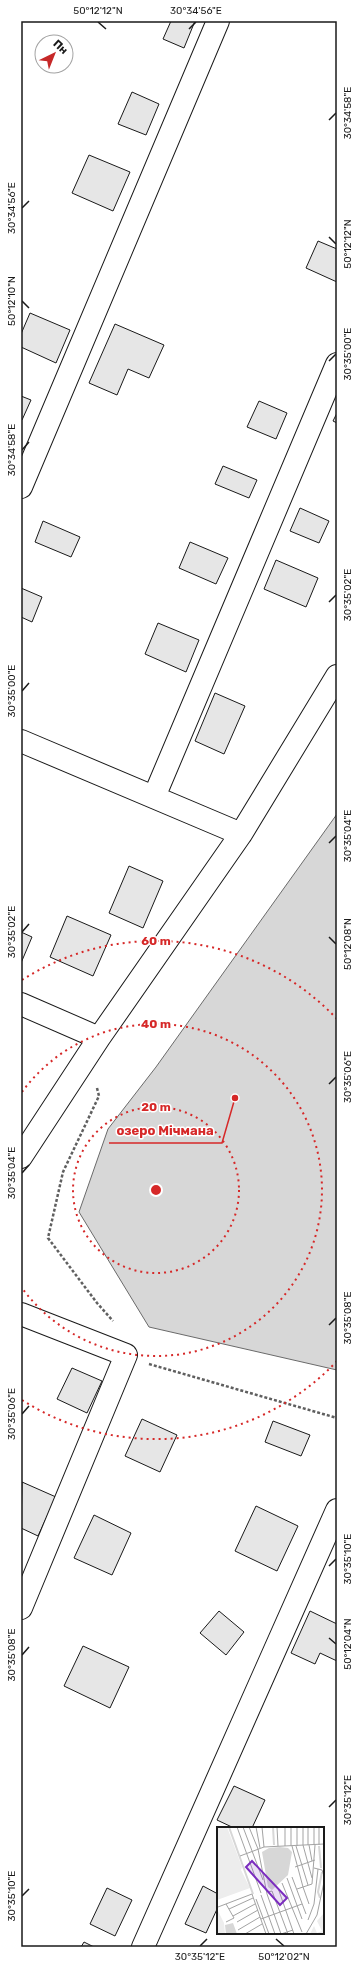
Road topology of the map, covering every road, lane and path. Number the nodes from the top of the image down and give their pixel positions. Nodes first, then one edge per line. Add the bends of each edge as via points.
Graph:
1 (218, 21) edge
2 (337, 364) edge
3 (21, 487) edge
4 (337, 676) edge
5 (21, 741) edge
6 (154, 797) junction
7 (241, 834) junction
8 (21, 1004) edge
9 (94, 1047) junction
10 (21, 1157) edge
11 (21, 1314) edge
12 (116, 1325) dead end
13 (136, 1357) junction
14 (150, 1364) junction
15 (337, 1418) edge
16 (337, 1510) edge
17 (21, 1608) edge
18 (143, 1947) edge

1 - 3 street
2 - 6 street
4 - 7 street
5 - 6 street
6 - 7 street
7 - 9 street
8 - 9 street
9 - 10 street
9 - 12 path via 99,1096 64,1172 48,1238
11 - 13 street
13 - 14 path
13 - 14 path
13 - 17 street
14 - 15 path
16 - 18 street

